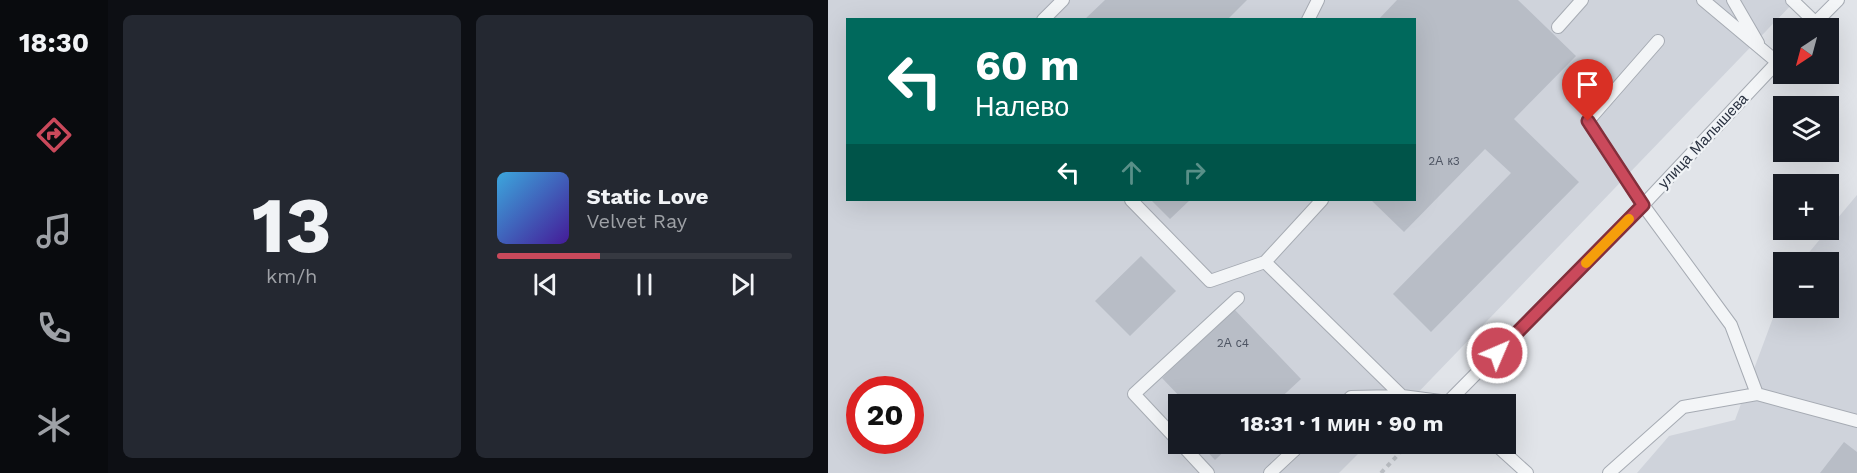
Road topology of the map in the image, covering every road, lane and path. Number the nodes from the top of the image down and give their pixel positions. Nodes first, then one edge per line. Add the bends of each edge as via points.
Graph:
1 (1063, 0) edge
2 (1318, 0) edge
3 (1582, 0) edge
4 (1703, 0) edge
5 (1733, 0) edge
6 (1792, 0) edge
7 (1838, 0) edge
8 (1045, 18) edge
9 (1309, 18) edge
10 (1807, 18) edge
11 (1821, 18) edge
12 (1557, 27) dead end
13 (1659, 42) dead end
14 (1761, 49) junction
15 (1773, 55) edge
16 (1773, 66) edge
17 (1132, 201) edge
18 (1321, 201) edge
19 (1643, 205) junction
20 (1265, 262) junction
21 (1238, 298) dead end
22 (1400, 394) edge
23 (1459, 394) edge
24 (1757, 394) junction
25 (1857, 421) edge
26 (1168, 430) edge
27 (1190, 454) edge
28 (1290, 454) edge
29 (1399, 454) edge
30 (1506, 454) edge
31 (1208, 473) edge
32 (1270, 473) edge
33 (1381, 473) edge
34 (1527, 473) edge
35 (1609, 473) edge

1 - 8 lane
2 - 9 lane
3 - 12 lane
4 - 14 lane
5 - 14 lane
6 - 10 lane
7 - 11 lane
13 - 19 lane via 1588,121
14 - 15 lane
16 - 19 lane, улица Малышева
17 - 20 lane via 1210,281
18 - 20 lane
19 - 23 lane, улица Малышева
19 - 24 lane via 1731,325
20 - 22 lane
21 - 26 lane via 1134,394
24 - 25 lane
24 - 35 lane via 1683,407
27 - 31 lane
28 - 32 lane
29 - 33 path
30 - 34 lane

